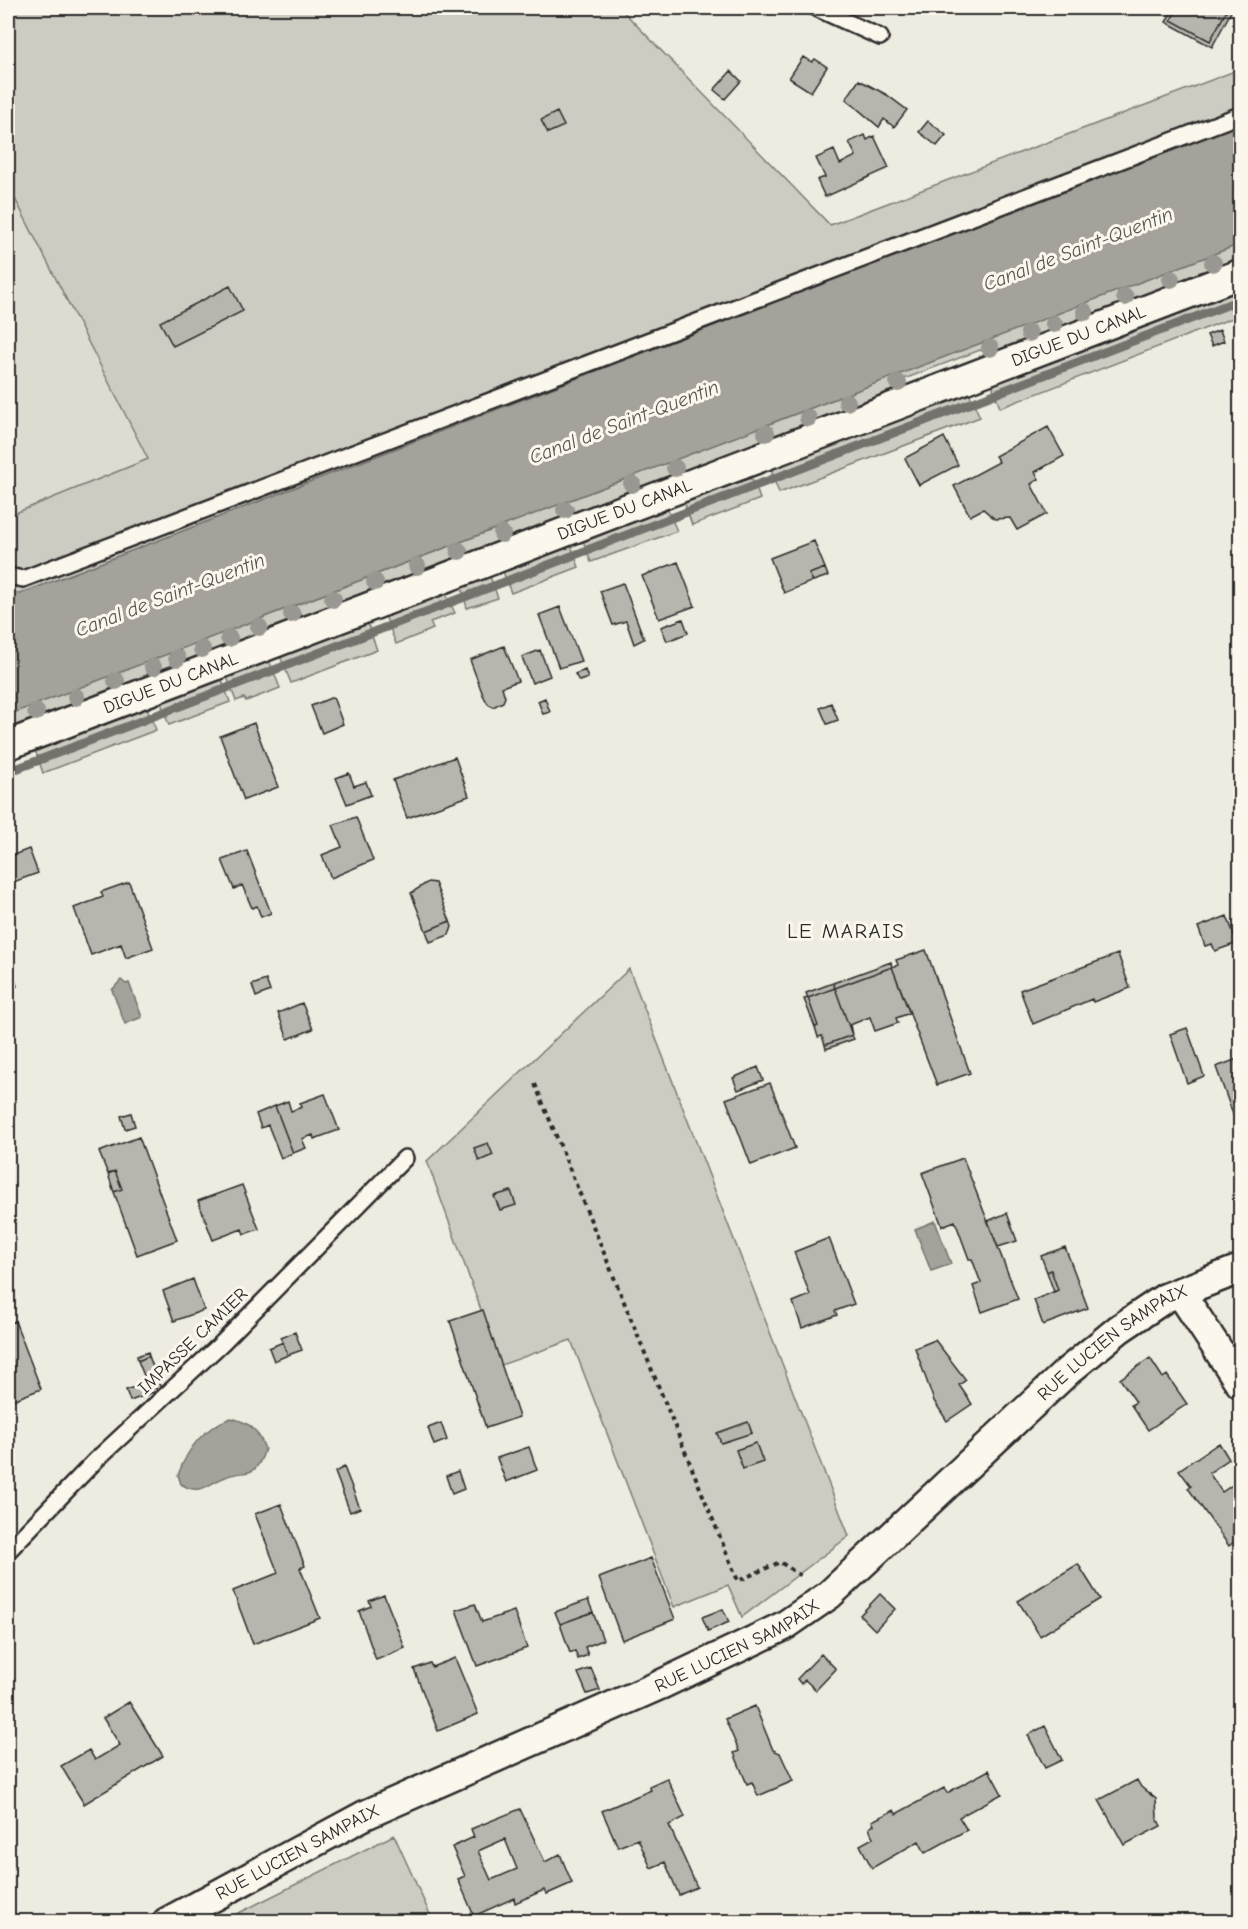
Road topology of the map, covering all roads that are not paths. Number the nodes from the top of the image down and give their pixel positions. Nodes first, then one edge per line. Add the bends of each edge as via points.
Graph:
1 (816, 8) edge
2 (880, 37) dead end
3 (1240, 116) edge
4 (1240, 274) edge
5 (8, 576) edge
6 (8, 745) edge
7 (405, 1158) dead end
8 (1240, 1269) edge
9 (1180, 1292) junction
10 (1240, 1383) edge
11 (8, 1551) edge
12 (167, 1922) edge

1 - 2 lane
3 - 5 lane via 23,579
4 - 6 street, DIGUE DU CANAL
7 - 11 lane, IMPASSE CAMIER
8 - 9 street, RUE LUCIEN SAMPAIX
9 - 10 street
9 - 12 street, RUE LUCIEN SAMPAIX via 1132,1319 1068,1371 829,1595 799,1617 747,1646 365,1815

